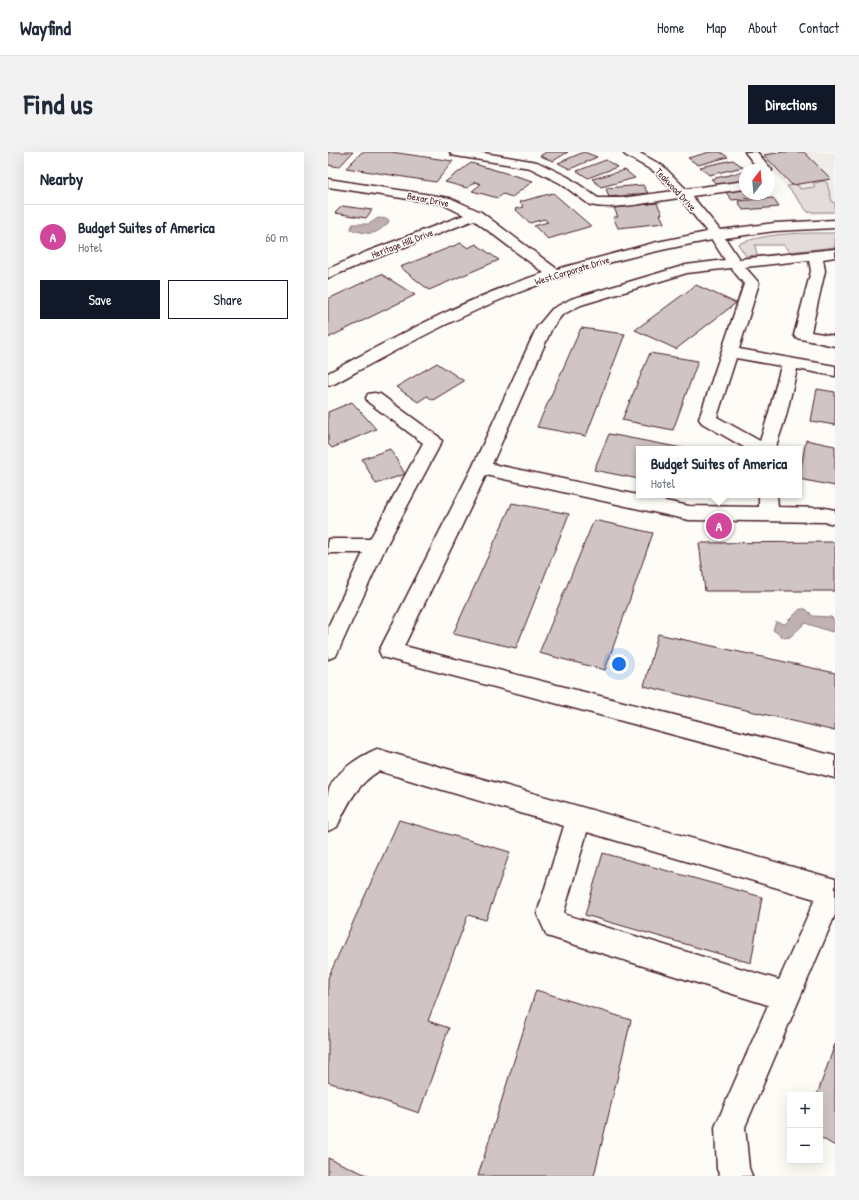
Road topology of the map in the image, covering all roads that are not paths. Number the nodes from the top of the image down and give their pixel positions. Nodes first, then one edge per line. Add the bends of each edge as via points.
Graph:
1 (456, 152) edge
2 (629, 152) edge
3 (750, 152) edge
4 (761, 164) edge
5 (328, 183) edge
6 (739, 186) edge
7 (683, 195) junction
8 (476, 215) junction
9 (835, 224) edge
10 (716, 234) junction
11 (835, 253) edge
12 (816, 259) junction
13 (734, 263) junction
14 (835, 265) edge
15 (328, 274) edge
16 (554, 274) junction
17 (835, 341) edge
18 (729, 352) junction
19 (790, 363) junction
20 (835, 371) edge
21 (328, 380) edge
22 (374, 398) dead end
23 (756, 446) edge
24 (767, 446) edge
25 (481, 468) junction
26 (768, 498) edge
27 (769, 515) junction
28 (835, 516) edge
29 (328, 546) edge
30 (376, 546) junction
31 (328, 650) edge
32 (835, 767) edge
33 (579, 818) junction
34 (328, 819) edge
35 (786, 997) junction
36 (736, 1176) edge

1 - 7 street via 532,165 564,180 595,202 621,202
2 - 7 street, Teakwood Drive via 659,169
3 - 4 street
5 - 8 street, Bexar Drive via 445,201
6 - 7 street
7 - 10 street, Teakwood Drive
8 - 15 street, Heritage Hill Drive
8 - 16 street, Bexar Drive
9 - 10 street, West Corporate Drive via 797,225
10 - 13 street, Teakwood Drive
10 - 16 street, West Corporate Drive via 644,249
11 - 12 street
12 - 13 street
12 - 14 street
12 - 17 street via 818,271 802,335
13 - 18 street, Teakwood Drive via 752,283
13 - 25 street via 686,269 576,302 557,312 545,327
16 - 21 street, West Corporate Drive via 466,310
18 - 19 street
18 - 23 street via 708,419
19 - 20 street
19 - 24 street
22 - 30 street via 433,441
25 - 27 street via 689,513
25 - 32 street via 390,651
26 - 27 street
27 - 28 street
29 - 30 street
30 - 31 street
33 - 34 street via 377,760 362,767 342,789
33 - 35 street via 550,914 557,926
33 - 35 street via 832,891
35 - 36 street via 730,1127 733,1169

